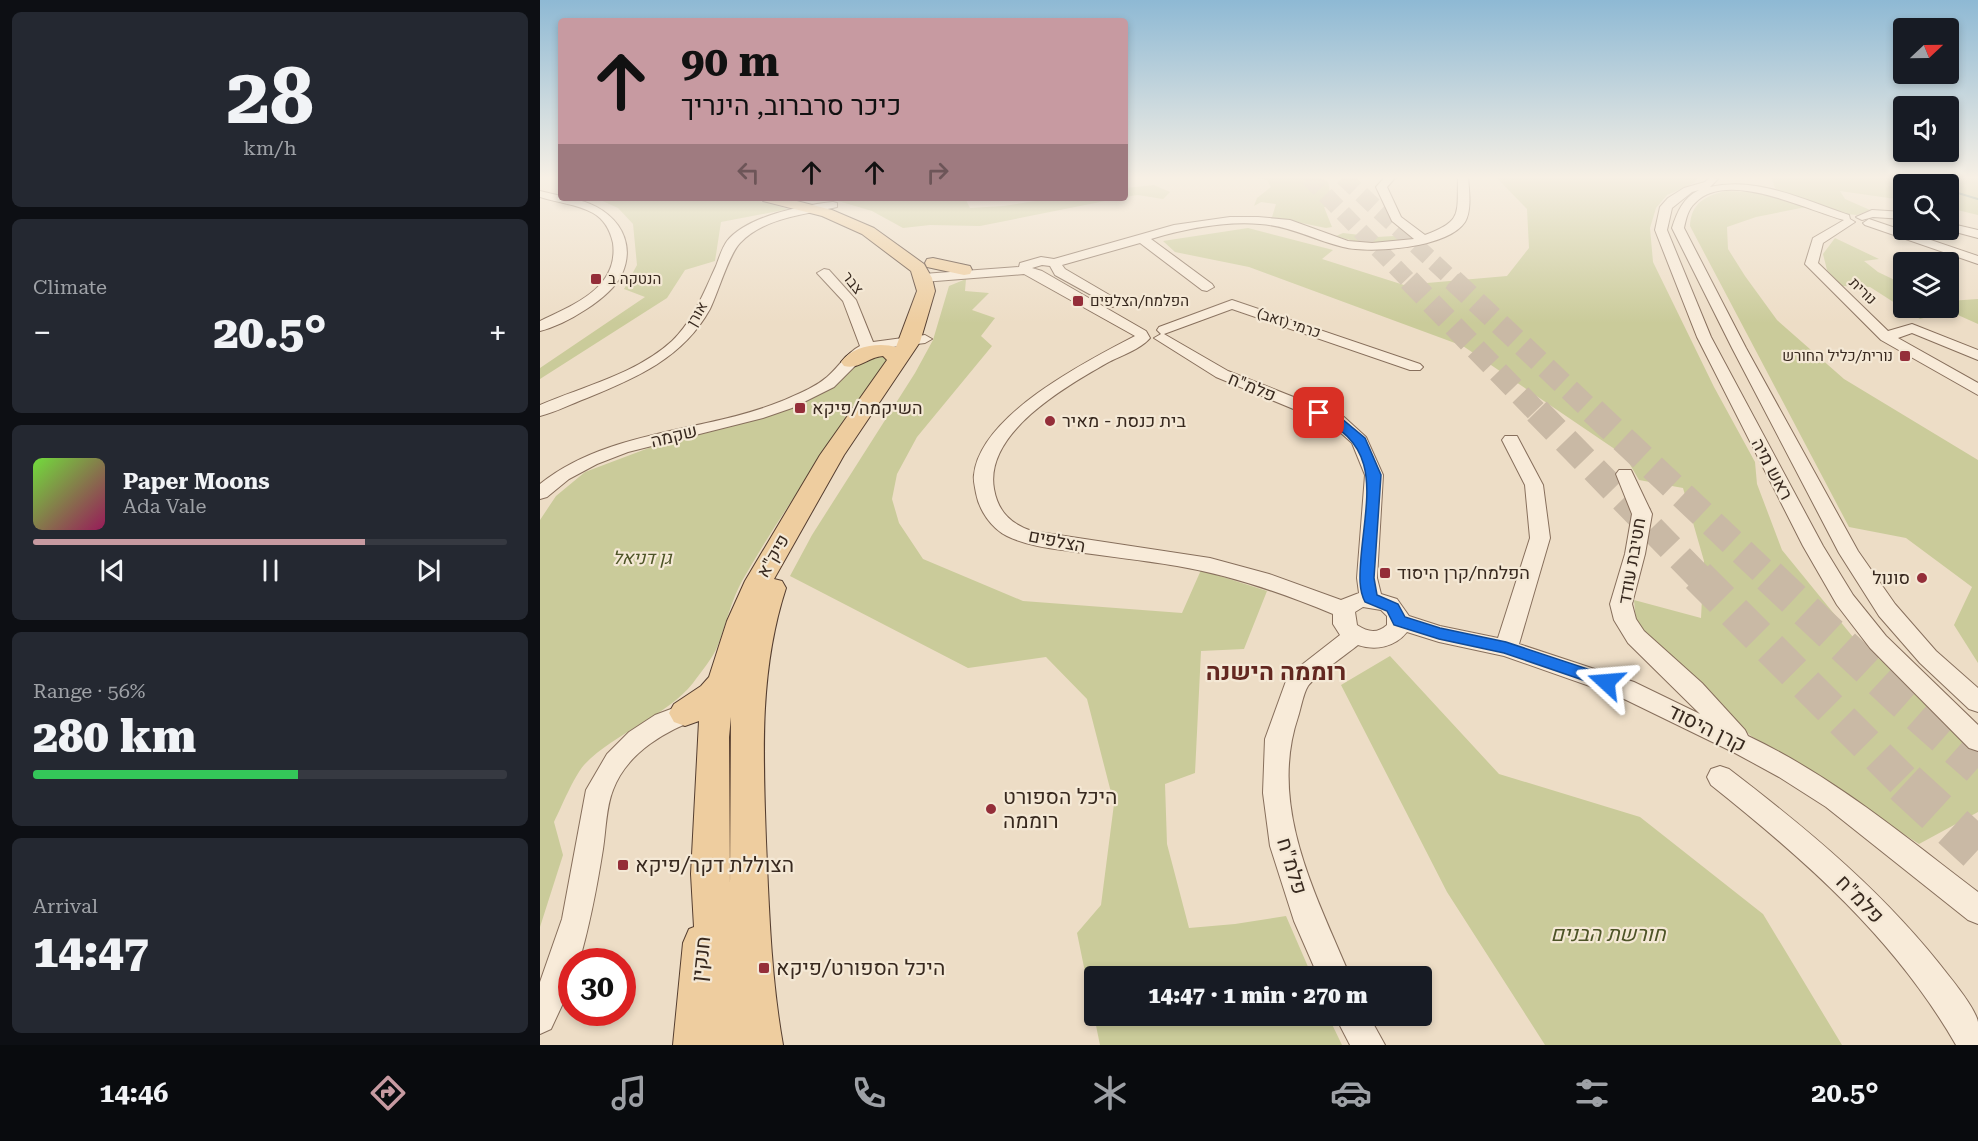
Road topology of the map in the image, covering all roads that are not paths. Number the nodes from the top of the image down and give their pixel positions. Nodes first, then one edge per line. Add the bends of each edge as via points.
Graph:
1 (612, 226) edge
2 (758, 226) edge
3 (858, 226) edge
4 (881, 226) edge
5 (1194, 226) edge
6 (1295, 226) edge
7 (1405, 226) edge
8 (1453, 226) edge
9 (1662, 226) edge
10 (1679, 226) edge
11 (1845, 226) edge
12 (1874, 226) edge
13 (1959, 229) edge
14 (1447, 230) junction
15 (1461, 234) dead end
16 (1978, 234) edge
17 (1140, 237) junction
18 (1424, 240) junction
19 (1978, 260) edge
20 (1055, 265) junction
21 (1028, 270) junction
22 (824, 273) dead end
23 (965, 273) junction
24 (933, 280) junction
25 (1208, 287) dead end
26 (540, 327) edge
27 (1907, 330) junction
28 (1153, 333) junction
29 (1886, 337) junction
30 (889, 338) junction
31 (916, 340) junction
32 (868, 345) junction
33 (1978, 355) edge
34 (1978, 361) edge
35 (851, 362) junction
36 (896, 365) junction
37 (1415, 367) dead end
38 (1978, 390) edge
39 (814, 392) junction
40 (540, 411) edge
41 (1511, 440) dead end
42 (1625, 474) dead end
43 (540, 493) edge
44 (1371, 598) junction
45 (1344, 610) junction
46 (1400, 621) junction
47 (1355, 635) junction
48 (1506, 648) junction
49 (1978, 702) edge
50 (712, 712) junction
51 (1978, 741) edge
52 (1744, 746) junction
53 (1720, 777) dead end
54 (710, 874) junction
55 (1978, 910) edge
56 (1330, 966) edge
57 (540, 1018) edge
58 (1357, 1026) edge
59 (695, 1045) edge
60 (723, 1045) edge
61 (761, 1045) edge
62 (1368, 1045) edge
63 (1974, 1045) edge

1 - 26 street via 622,258 616,277 596,297
2 - 40 street, אורן via 732,243 702,308 677,344 649,365
3 - 24 main road
4 - 24 main road via 894,233
5 - 17 street
6 - 18 street via 1346,244 1372,248
7 - 18 street
8 - 14 street
9 - 51 street, ראש מיה via 1704,337 1845,600 1878,642
10 - 49 street, ראש מיה via 1848,553 1887,610 1928,657
11 - 29 street, נורית via 1817,241 1811,264
12 - 19 street
13 - 16 street
14 - 15 street
14 - 18 street
17 - 20 street
17 - 25 street
20 - 21 street via 1047,273
20 - 28 street, פלמ"ח
21 - 23 street
21 - 28 street, פלמ"ח
22 - 32 street, צבר via 849,300
23 - 24 main road
23 - 24 main road via 952,279
24 - 30 main road via 900,332
24 - 31 main road, פיק"א
27 - 29 street
27 - 33 street via 1912,328
27 - 34 street via 1956,348
28 - 37 street, כרמי (זאב) via 1232,304
28 - 44 street, פלמ"ח via 1222,374 1338,421 1360,441 1374,475 1367,578
28 - 45 street, הצלפים via 1044,394 999,438 984,461 981,488 994,518 1015,533 1049,541 1210,565 1304,593
29 - 38 street, נורית
30 - 31 street, שקמה
30 - 32 street, שקמה
31 - 32 street, שקמה
31 - 36 main road, פיק"א
31 - 50 main road, פיק"א via 776,576 752,653
32 - 35 street, שקמה
32 - 39 street, שקמה via 853,352
35 - 36 main road via 867,353 888,350 896,357
35 - 39 street, שקמה via 834,380
36 - 50 main road, פיק"א via 832,455 759,581 741,621
39 - 43 street, שקמה via 777,409 592,459 562,474
41 - 48 street via 1534,485 1540,538
42 - 52 street, חטיבת עודד via 1642,514 1621,604 1625,620 1636,637 1694,690
44 - 45 street via 1356,601
44 - 46 street via 1393,608
45 - 47 street via 1344,624
46 - 47 street via 1386,638 1369,640
46 - 48 street, קרן היסוד
47 - 56 street, פלמ"ח via 1298,681 1278,739 1276,794 1284,846
48 - 52 street, קרן היסוד via 1626,689
50 - 54 main road, פיק"א
50 - 57 street via 666,720 618,756 599,790 577,919 560,974
50 - 61 main road, פיק"א via 746,764 751,966
52 - 55 street, קרן היסוד via 1835,799
53 - 63 street, פלמ"ח via 1796,837 1847,884 1928,975
54 - 59 main road, חנקין
54 - 60 main road, פיק"א
58 - 62 street

